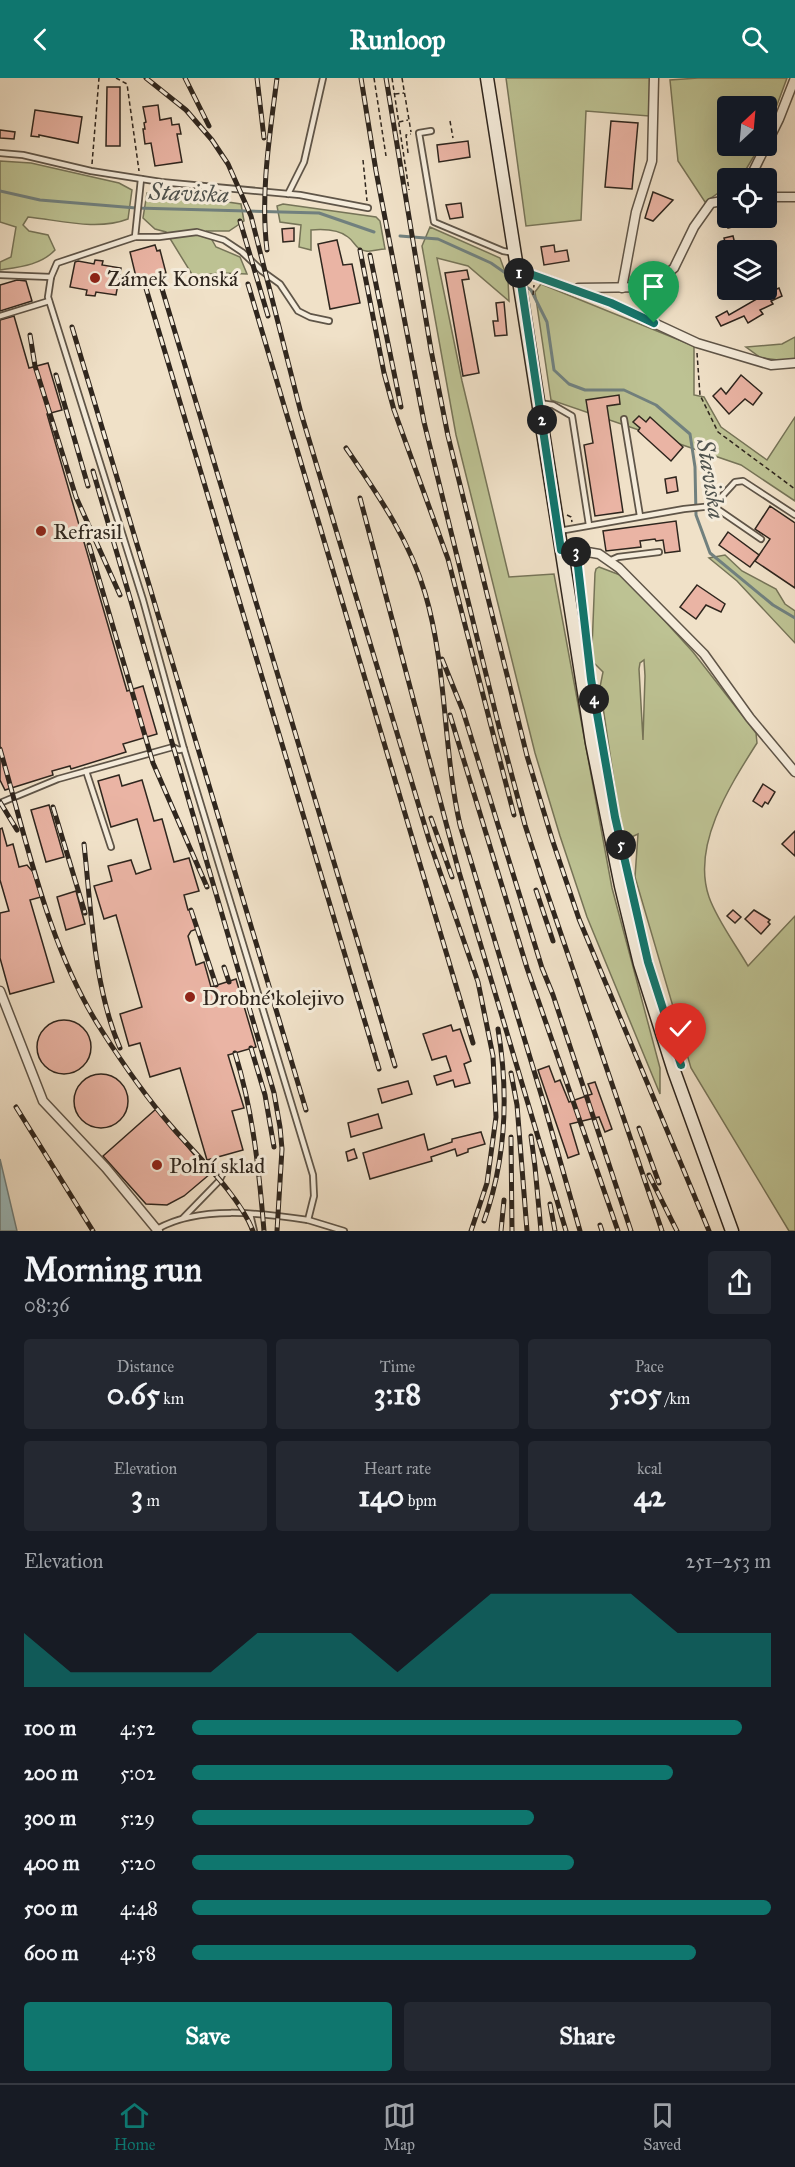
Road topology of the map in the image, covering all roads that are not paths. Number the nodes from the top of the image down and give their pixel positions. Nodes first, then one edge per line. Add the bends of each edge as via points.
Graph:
1 (323, 78) edge
2 (487, 78) edge
3 (654, 78) edge
4 (795, 78) edge
5 (431, 131) dead end
6 (0, 153) edge
7 (755, 168) edge
8 (141, 179) junction
9 (288, 194) junction
10 (777, 197) edge
11 (795, 197) edge
12 (717, 202) edge
13 (368, 207) dead end
14 (135, 237) junction
15 (516, 253) junction
16 (519, 270) junction
17 (0, 274) edge
18 (51, 278) junction
19 (572, 288) junction
20 (622, 288) junction
21 (49, 301) junction
22 (0, 316) edge
23 (329, 321) dead end
24 (795, 363) edge
25 (539, 403) junction
26 (624, 419) dead end
27 (713, 506) junction
28 (795, 515) edge
29 (640, 516) junction
30 (590, 525) junction
31 (559, 531) junction
32 (761, 539) dead end
33 (561, 550) junction
34 (658, 552) dead end
35 (609, 561) junction
36 (184, 749) junction
37 (86, 771) junction
38 (795, 772) edge
39 (0, 804) edge
40 (111, 847) dead end
41 (0, 990) edge
42 (224, 1171) dead end
43 (250, 1214) junction
44 (182, 1218) junction
45 (308, 1220) junction
46 (157, 1230) edge
47 (254, 1231) edge
48 (344, 1231) edge
49 (732, 1231) edge

1 - 9 lane via 304,162
2 - 15 main road
3 - 20 street via 652,161 636,213
4 - 7 street
5 - 15 lane via 419,133 434,222
6 - 8 lane
8 - 9 lane
8 - 14 lane
9 - 13 lane
10 - 11 street
12 - 20 street via 711,203 694,227 674,268 651,287
14 - 18 lane via 57,263
14 - 23 lane via 197,232 224,240 280,284 298,311
15 - 16 main road
16 - 19 street
16 - 25 main road
17 - 18 lane
18 - 21 lane
19 - 20 street
19 - 24 street via 697,343 771,365
21 - 22 lane
21 - 36 lane via 143,600
25 - 30 lane via 553,405 572,416
25 - 31 main road
26 - 29 lane
27 - 28 lane via 735,482 743,481
27 - 29 lane
27 - 32 lane
29 - 30 lane
30 - 31 lane
31 - 33 main road
33 - 35 street via 599,554
33 - 49 main road via 592,743 640,964
34 - 35 lane
35 - 38 street via 704,654
36 - 37 lane via 173,747
36 - 45 lane via 313,1175 314,1196
37 - 39 lane
37 - 40 lane
41 - 46 street via 43,1101
42 - 44 lane
43 - 44 lane
43 - 45 lane
43 - 47 lane
44 - 46 lane
45 - 48 lane

